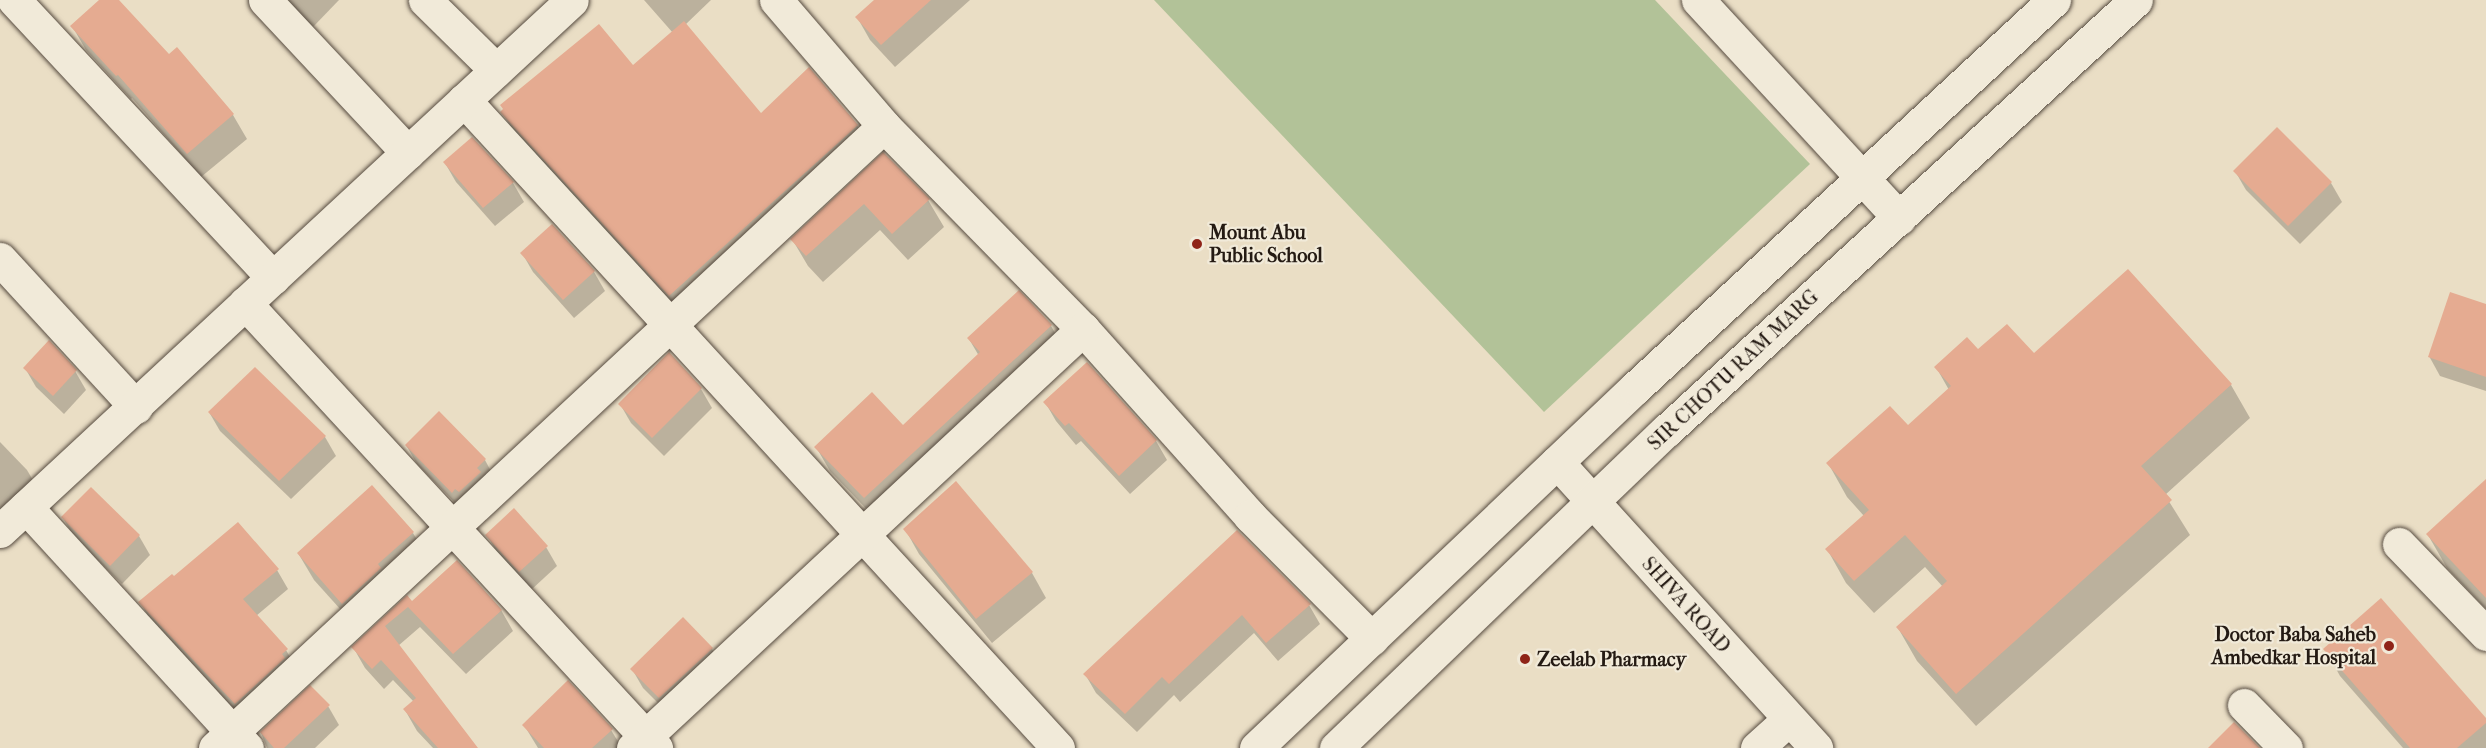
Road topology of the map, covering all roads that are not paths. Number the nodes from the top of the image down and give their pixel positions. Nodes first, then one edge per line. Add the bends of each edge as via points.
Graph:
1 (14, 0) edge
2 (265, 0) edge
3 (425, 0) edge
4 (572, 0) edge
5 (776, 0) edge
6 (1698, 0) edge
7 (2054, 0) edge
8 (2136, 0) edge
9 (496, 70) junction
10 (464, 100) junction
11 (884, 126) junction
12 (408, 153) junction
13 (1862, 178) junction
14 (1899, 218) junction
15 (0, 259) edge
16 (273, 278) junction
17 (245, 303) junction
18 (672, 324) junction
19 (1083, 329) junction
20 (136, 407) junction
21 (1557, 462) junction
22 (1592, 501) junction
23 (26, 507) junction
24 (453, 527) junction
25 (0, 531) edge
26 (862, 534) junction
27 (2399, 544) dead end
28 (2486, 634) edge
29 (1372, 639) junction
30 (2244, 705) dead end
31 (1789, 719) junction
32 (231, 743) edge
33 (645, 744) edge
34 (1058, 748) edge
35 (1256, 748) edge
36 (1336, 748) edge
37 (1757, 748) edge
38 (1816, 748) edge
39 (2286, 748) edge

1 - 16 street
2 - 12 street
3 - 9 street
4 - 9 street
5 - 11 street
6 - 13 street
7 - 13 street
8 - 14 street, SIR CHOTU RAM MARG
9 - 10 street
10 - 12 street
10 - 18 street
11 - 18 street
11 - 19 street
12 - 16 street
13 - 14 street
13 - 21 street
14 - 22 street, SIR CHOTU RAM MARG
15 - 20 street
16 - 17 street
17 - 20 street
17 - 24 street
18 - 24 street
18 - 26 street
19 - 26 street
19 - 29 street via 1250,516
20 - 23 street
21 - 22 street, SHIVA ROAD
21 - 29 street
22 - 31 street, SHIVA ROAD
22 - 36 street, SIR CHOTU RAM MARG
23 - 25 street
23 - 32 street
24 - 32 street
24 - 33 street
26 - 33 street
26 - 34 street
27 - 28 street
29 - 35 street
30 - 39 street
31 - 37 street
31 - 38 street, SHIVA ROAD

